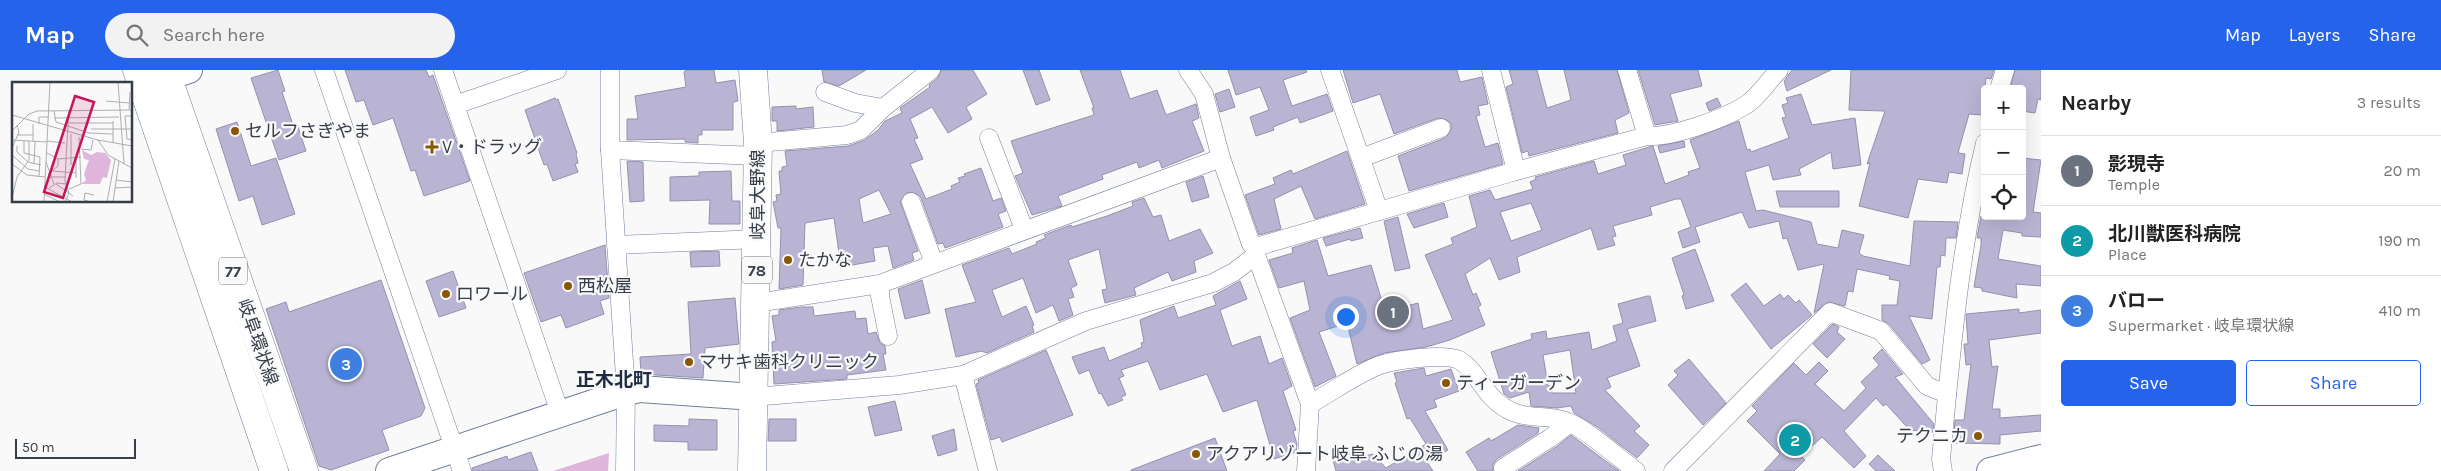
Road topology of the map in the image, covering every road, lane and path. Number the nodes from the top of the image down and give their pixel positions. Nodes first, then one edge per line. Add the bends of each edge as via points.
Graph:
1 (324, 70) edge
2 (442, 70) edge
3 (557, 70) edge
4 (610, 70) edge
5 (754, 70) edge
6 (931, 70) edge
7 (1330, 70) edge
8 (1491, 70) edge
9 (1627, 70) edge
10 (1779, 70) edge
11 (2005, 70) edge
12 (1192, 71) edge
13 (160, 75) edge
14 (2000, 85) edge
15 (825, 92) dead end
16 (455, 105) junction
17 (883, 108) junction
18 (1441, 128) dead end
19 (1648, 136) junction
20 (989, 138) dead end
21 (610, 150) junction
22 (758, 150) junction
23 (1221, 158) junction
24 (1360, 158) junction
25 (1981, 159) edge
26 (1516, 171) junction
27 (911, 202) dead end
28 (1379, 211) junction
29 (1024, 229) junction
30 (758, 239) junction
31 (616, 245) junction
32 (1256, 251) junction
33 (934, 264) junction
34 (880, 284) junction
35 (756, 303) junction
36 (888, 336) dead end
37 (963, 375) junction
38 (626, 392) junction
39 (1947, 394) junction
40 (754, 397) junction
41 (1310, 404) junction
42 (560, 413) junction
43 (1570, 422) junction
44 (2041, 458) edge
45 (459, 460) edge
46 (1503, 468) dead end
47 (274, 471) edge
48 (304, 471) edge
49 (389, 471) edge
50 (625, 471) edge
51 (752, 471) edge
52 (988, 471) edge
53 (1306, 471) edge
54 (1636, 471) edge
55 (1673, 471) edge
56 (1943, 471) edge
57 (1990, 471) edge

1 - 45 street
2 - 16 street
3 - 16 street
4 - 21 street
5 - 22 main road, 岐阜大野線 / 78
6 - 17 street
7 - 24 street
8 - 26 street
9 - 19 street
10 - 19 street via 1745,106 1700,125
11 - 14 street
12 - 23 street via 1204,94
13 - 47 main road, 岐阜環状線 / 77
13 - 48 main road, 岐阜環状線 / 77
15 - 17 street via 855,103
16 - 42 street
17 - 22 street via 861,130 847,135
18 - 24 street
19 - 26 street
20 - 29 street
21 - 22 street
21 - 31 street
22 - 30 main road, 岐阜大野線 / 78
23 - 29 street
23 - 32 street
24 - 28 street
25 - 39 street
26 - 28 street
27 - 33 street
28 - 32 street
29 - 33 street
30 - 31 street
30 - 35 main road, 岐阜大野線 / 78
31 - 38 street
32 - 37 street via 1234,272 1213,283 1086,322
32 - 41 street
33 - 34 street
34 - 35 street
34 - 36 street
35 - 40 main road, 岐阜大野線 / 78
37 - 40 street via 898,385
37 - 52 street
38 - 40 street via 640,389
38 - 42 street
38 - 50 street
39 - 55 street via 1927,386 1881,331 1830,312
39 - 56 street via 1941,458
40 - 51 main road, 岐阜大野線 / 78
41 - 43 street via 1380,365 1450,358 1459,360 1497,403 1521,414 1549,416
41 - 53 street
42 - 45 street
43 - 46 street
43 - 54 street
44 - 57 street
45 - 49 street

